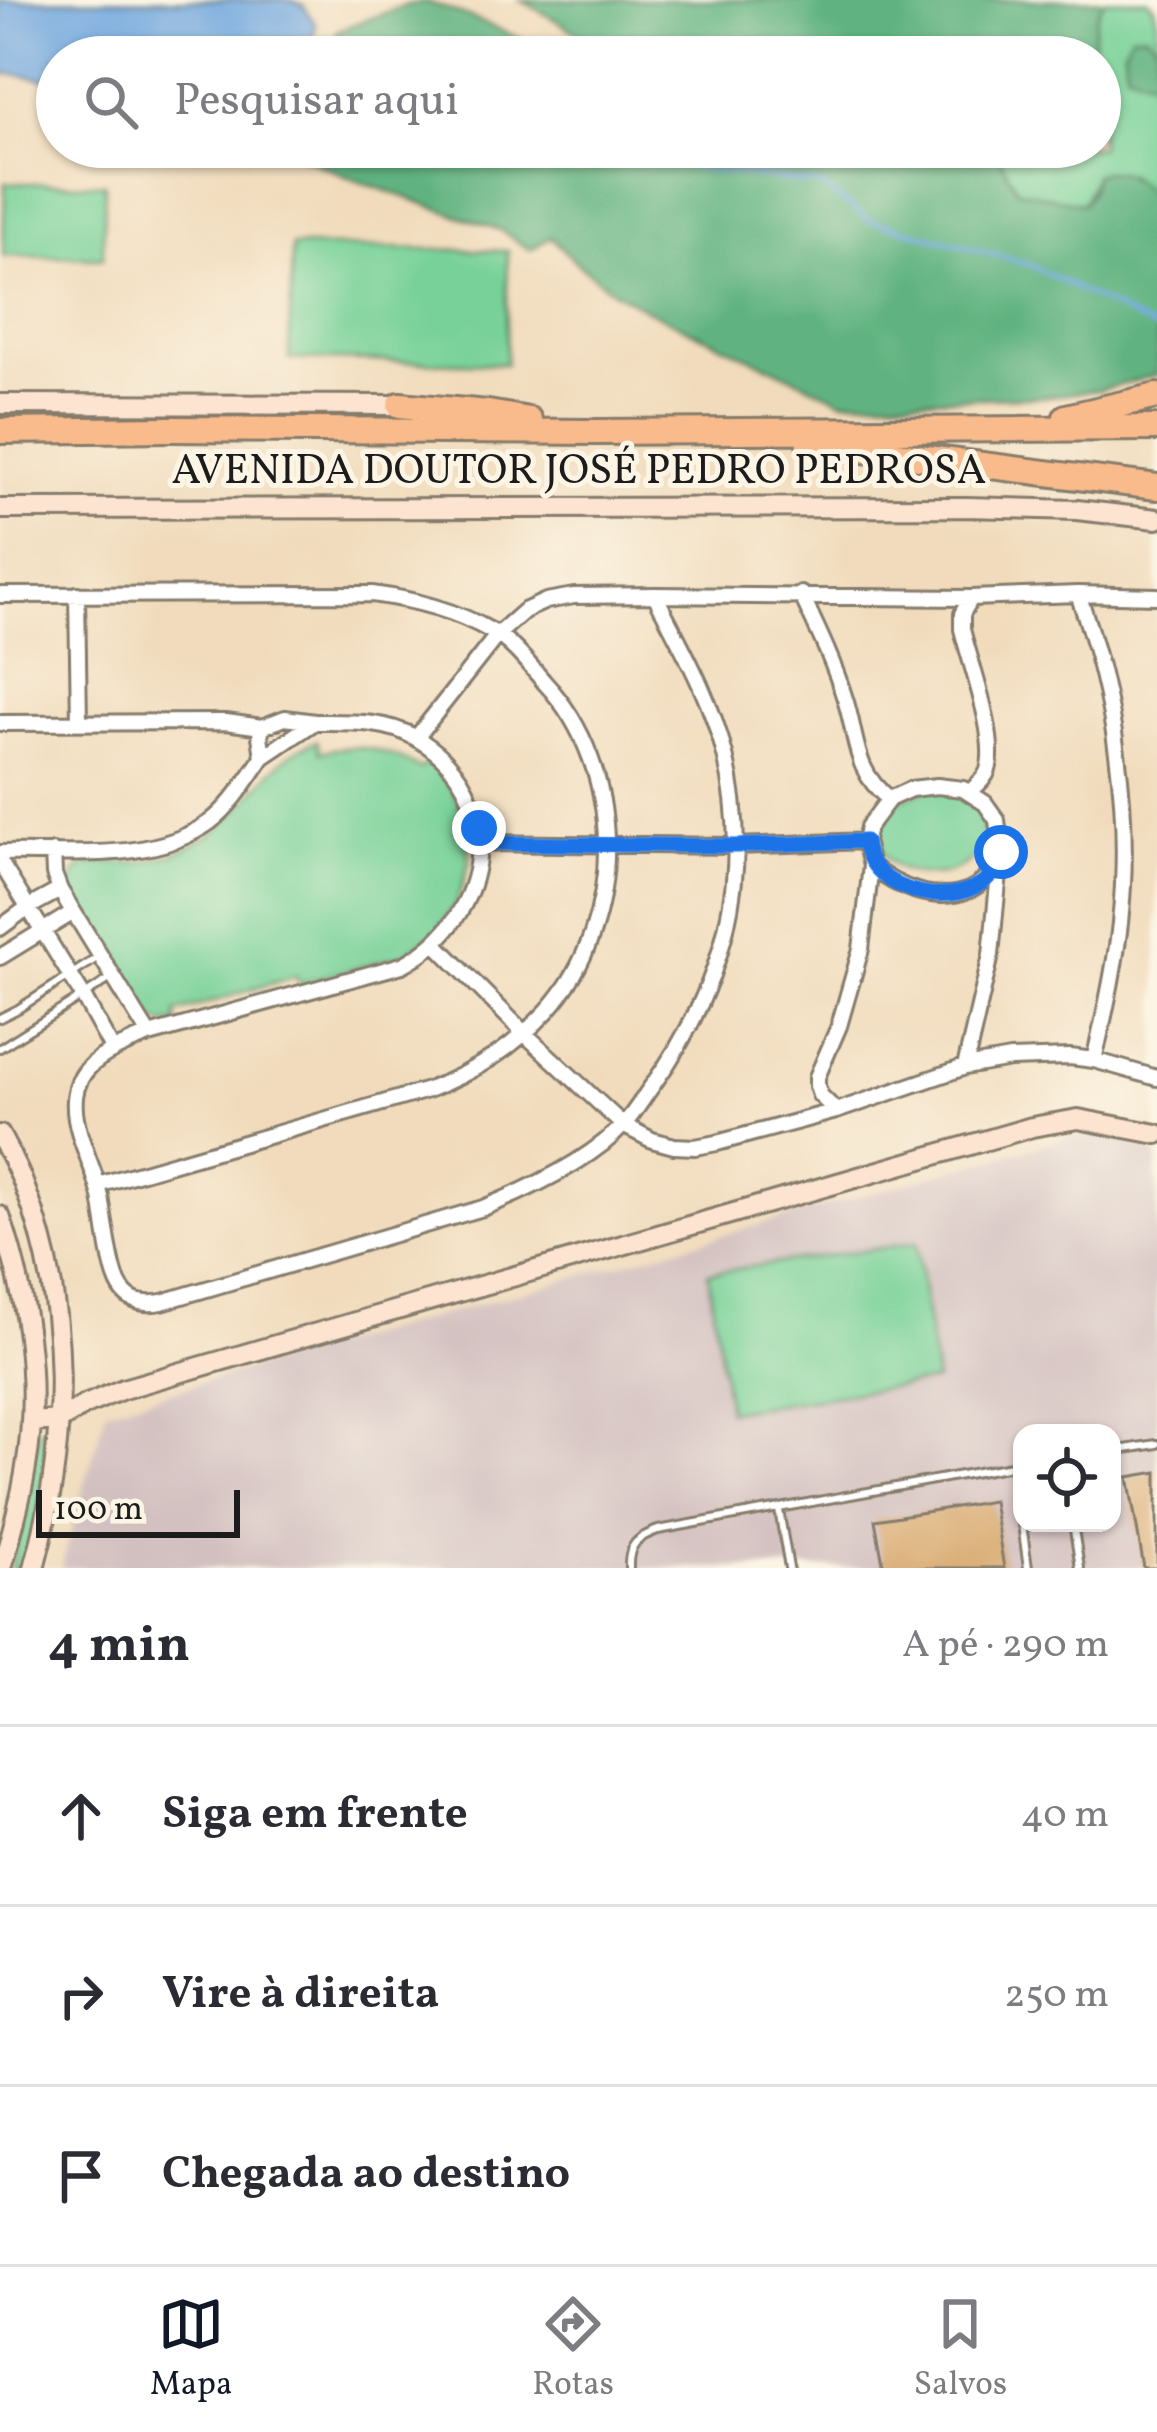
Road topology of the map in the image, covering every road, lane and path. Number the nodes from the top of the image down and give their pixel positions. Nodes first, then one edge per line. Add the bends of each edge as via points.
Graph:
1 (1157, 396) edge
2 (0, 404) edge
3 (400, 405) joint
4 (989, 428) junction
5 (1157, 428) edge
6 (0, 431) edge
7 (596, 432) junction
8 (809, 443) junction
9 (1157, 443) edge
10 (0, 445) edge
11 (1157, 487) edge
12 (0, 508) edge
13 (1157, 519) edge
14 (77, 594) junction
15 (801, 594) junction
16 (1078, 594) junction
17 (0, 595) edge
18 (655, 595) junction
19 (1157, 596) edge
20 (970, 598) junction
21 (498, 634) junction
22 (79, 722) junction
23 (315, 722) junction
24 (0, 723) edge
25 (262, 727) junction
26 (416, 738) junction
27 (263, 757) junction
28 (970, 792) junction
29 (889, 799) junction
30 (865, 841) junction
31 (481, 843) junction
32 (735, 846) junction
33 (607, 847) junction
34 (53, 852) junction
35 (0, 858) edge
36 (999, 864) junction
37 (871, 866) junction
38 (60, 890) junction
39 (27, 908) junction
40 (72, 913) junction
41 (0, 928) edge
42 (42, 932) junction
43 (435, 943) junction
44 (100, 956) junction
45 (0, 957) edge
46 (70, 975) junction
47 (113, 976) junction
48 (83, 996) junction
49 (0, 1018) edge
50 (524, 1033) junction
51 (149, 1035) junction
52 (0, 1048) edge
53 (112, 1049) junction
54 (1094, 1060) junction
55 (964, 1067) junction
56 (1157, 1078) edge
57 (836, 1111) junction
58 (623, 1125) junction
59 (0, 1135) edge
60 (1157, 1135) edge
61 (98, 1186) junction
62 (0, 1216) edge
63 (61, 1379) junction
64 (32, 1384) junction
65 (124, 1389) junction
66 (60, 1420) junction
67 (31, 1422) junction
68 (1157, 1444) edge
69 (1121, 1450) edge
70 (1013, 1466) edge
71 (779, 1510) junction
72 (1025, 1532) edge
73 (1075, 1532) edge
74 (2, 1568) edge
75 (34, 1568) edge
76 (629, 1568) edge
77 (789, 1568) edge
78 (1028, 1568) edge
79 (1081, 1568) edge

1 - 4 highway
2 - 3 street
3 - 7 highway
4 - 5 highway
4 - 7 highway
6 - 7 highway
8 - 9 highway
8 - 10 highway
8 - 11 highway
12 - 13 street, AVENIDA DOUTOR JOSÉ PEDRO PEDROSA via 968,507
14 - 17 street
14 - 21 street via 372,593 441,608
14 - 22 street
15 - 18 street
15 - 20 street
15 - 29 street via 845,700 862,766
16 - 19 street
16 - 20 street
16 - 54 street via 1110,706 1124,855 1111,987
18 - 21 street via 546,601
18 - 32 street via 724,753
20 - 28 street via 962,629 990,752
21 - 26 street
21 - 33 street via 576,724 601,789
22 - 24 street
22 - 25 street
23 - 25 street via 285,718
23 - 26 street via 382,726
23 - 27 street
25 - 27 street
26 - 31 street via 458,774
27 - 34 street via 230,803 186,836 130,851
28 - 29 street via 926,787
28 - 36 street via 997,820
29 - 30 street
30 - 32 street
30 - 37 street
31 - 33 street
31 - 43 street via 471,891
32 - 33 street
32 - 58 street via 726,934 706,993 679,1048
33 - 50 street via 587,945 550,1008
34 - 35 street
34 - 38 street
35 - 39 street
36 - 37 street via 971,890 943,896 905,888
36 - 55 street via 991,955
37 - 57 street via 852,985 817,1077 820,1095
38 - 39 street
38 - 40 street
39 - 41 street
39 - 42 street
40 - 42 street
40 - 44 street
42 - 45 street
42 - 46 street
43 - 50 street
43 - 51 street via 385,972
44 - 46 lane
44 - 47 street
46 - 48 street
46 - 49 lane
47 - 48 lane
47 - 51 street
48 - 52 lane
48 - 53 street
50 - 58 street
50 - 61 street via 468,1075 428,1090
51 - 53 street
53 - 61 street via 92,1061 76,1095
54 - 55 street
54 - 56 street
55 - 57 street
57 - 58 street via 695,1147
58 - 61 street via 562,1170 483,1208 154,1303 133,1300 117,1281
59 - 63 street via 46,1257
60 - 65 street via 1078,1119 1032,1127
62 - 64 street
63 - 64 street
63 - 65 street via 83,1390
63 - 66 street
64 - 67 street
65 - 66 street
66 - 67 street
66 - 75 street
67 - 74 street
68 - 69 lane
70 - 71 lane
71 - 76 lane via 640,1536
71 - 77 lane
72 - 78 lane
73 - 79 lane

